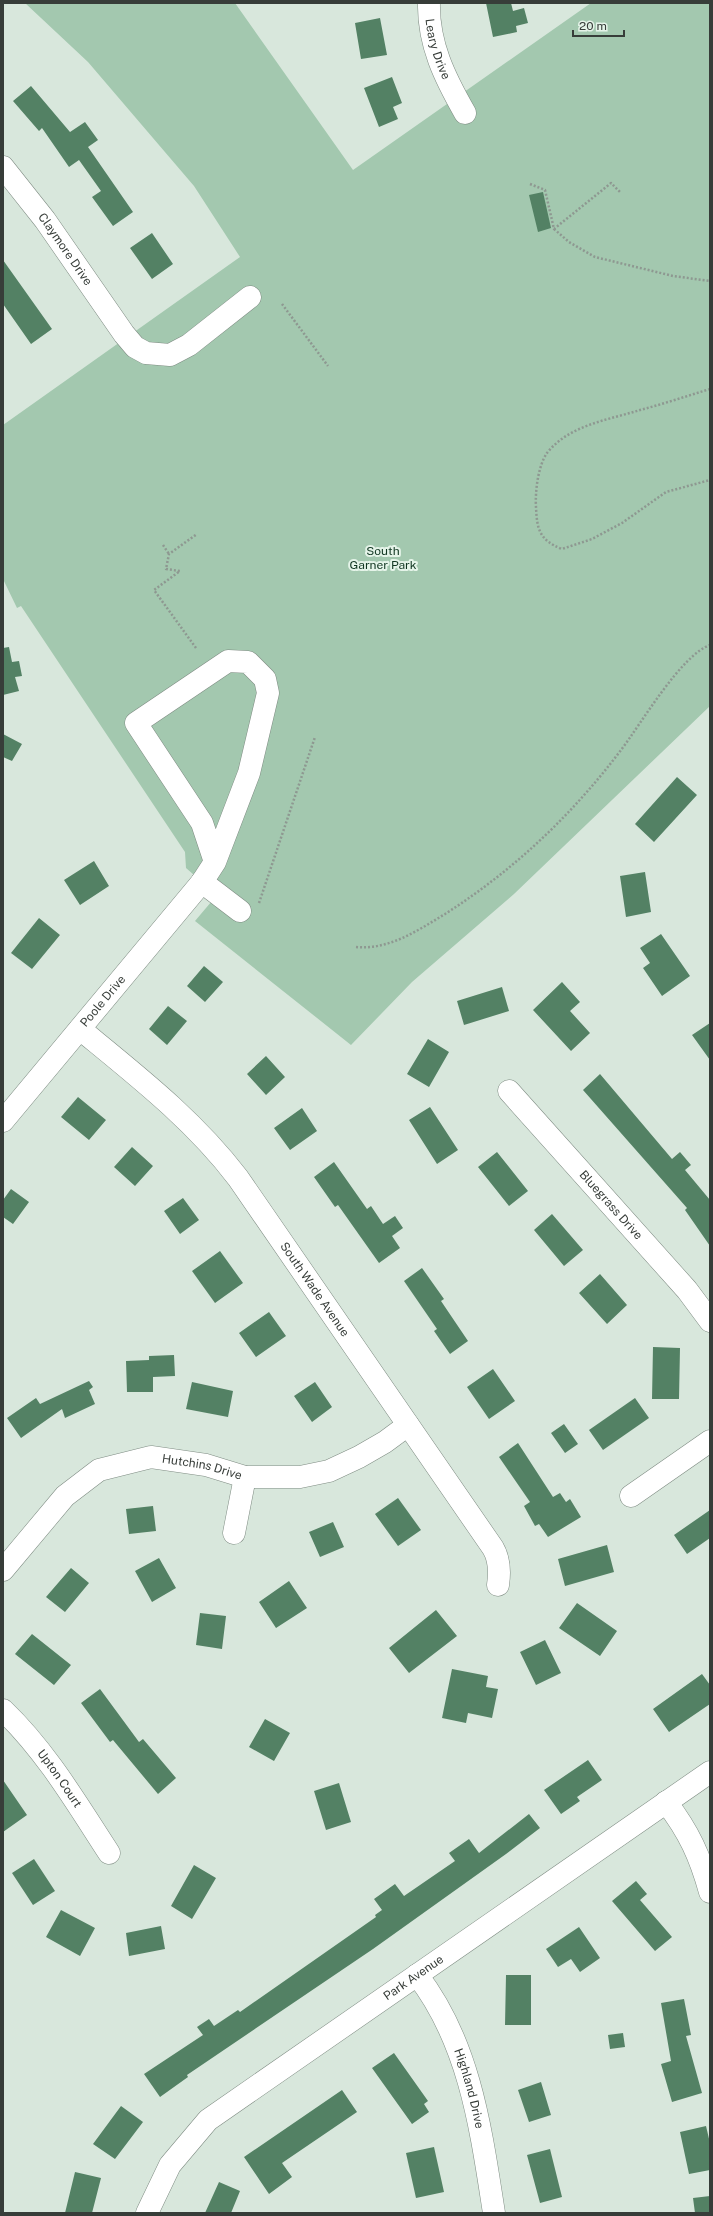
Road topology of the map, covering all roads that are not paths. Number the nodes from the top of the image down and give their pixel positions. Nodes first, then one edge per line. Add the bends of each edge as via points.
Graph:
1 (429, 3) edge
2 (465, 113) dead end
3 (3, 167) edge
4 (250, 297) dead end
5 (215, 862) junction
6 (202, 882) junction
7 (249, 907) road end
8 (80, 1029) junction
9 (509, 1090) dead end
10 (3, 1121) edge
11 (710, 1321) edge
12 (408, 1425) junction
13 (710, 1441) edge
14 (245, 1477) junction
15 (632, 1496) dead end
16 (234, 1533) dead end
17 (3, 1570) edge
18 (498, 1585) dead end
19 (3, 1710) edge
20 (710, 1772) edge
21 (666, 1802) junction
22 (109, 1853) dead end
23 (710, 1892) edge
24 (417, 1975) junction
25 (147, 2213) edge
26 (494, 2213) edge

1 - 2 street, Leary Drive via 429,21 437,58
3 - 4 street, Claymore Drive via 45,220 124,334 135,347 146,353 170,355 189,345
5 - 5 street, Poole Drive via 249,773 268,693 265,679 248,662 228,661 136,723 202,823
5 - 6 street, Poole Drive
6 - 7 street
6 - 8 street, Poole Drive
8 - 10 street, Poole Drive
8 - 12 street, South Wade Avenue via 146,1084 216,1150
9 - 11 street, Bluegrass Drive via 687,1290
12 - 14 street, Hutchins Drive via 385,1442 329,1470 300,1477
12 - 18 street, South Wade Avenue via 498,1556
13 - 15 street
14 - 16 street
14 - 17 street, Hutchins Drive via 206,1465 151,1457 99,1470 65,1496
19 - 22 street, Upton Court via 46,1759
20 - 21 street, Park Avenue
21 - 23 street via 686,1829
21 - 24 street, Park Avenue
24 - 25 street, Park Avenue via 208,2120 170,2165
24 - 26 street, Highland Drive via 435,1998 466,2072 480,2128

